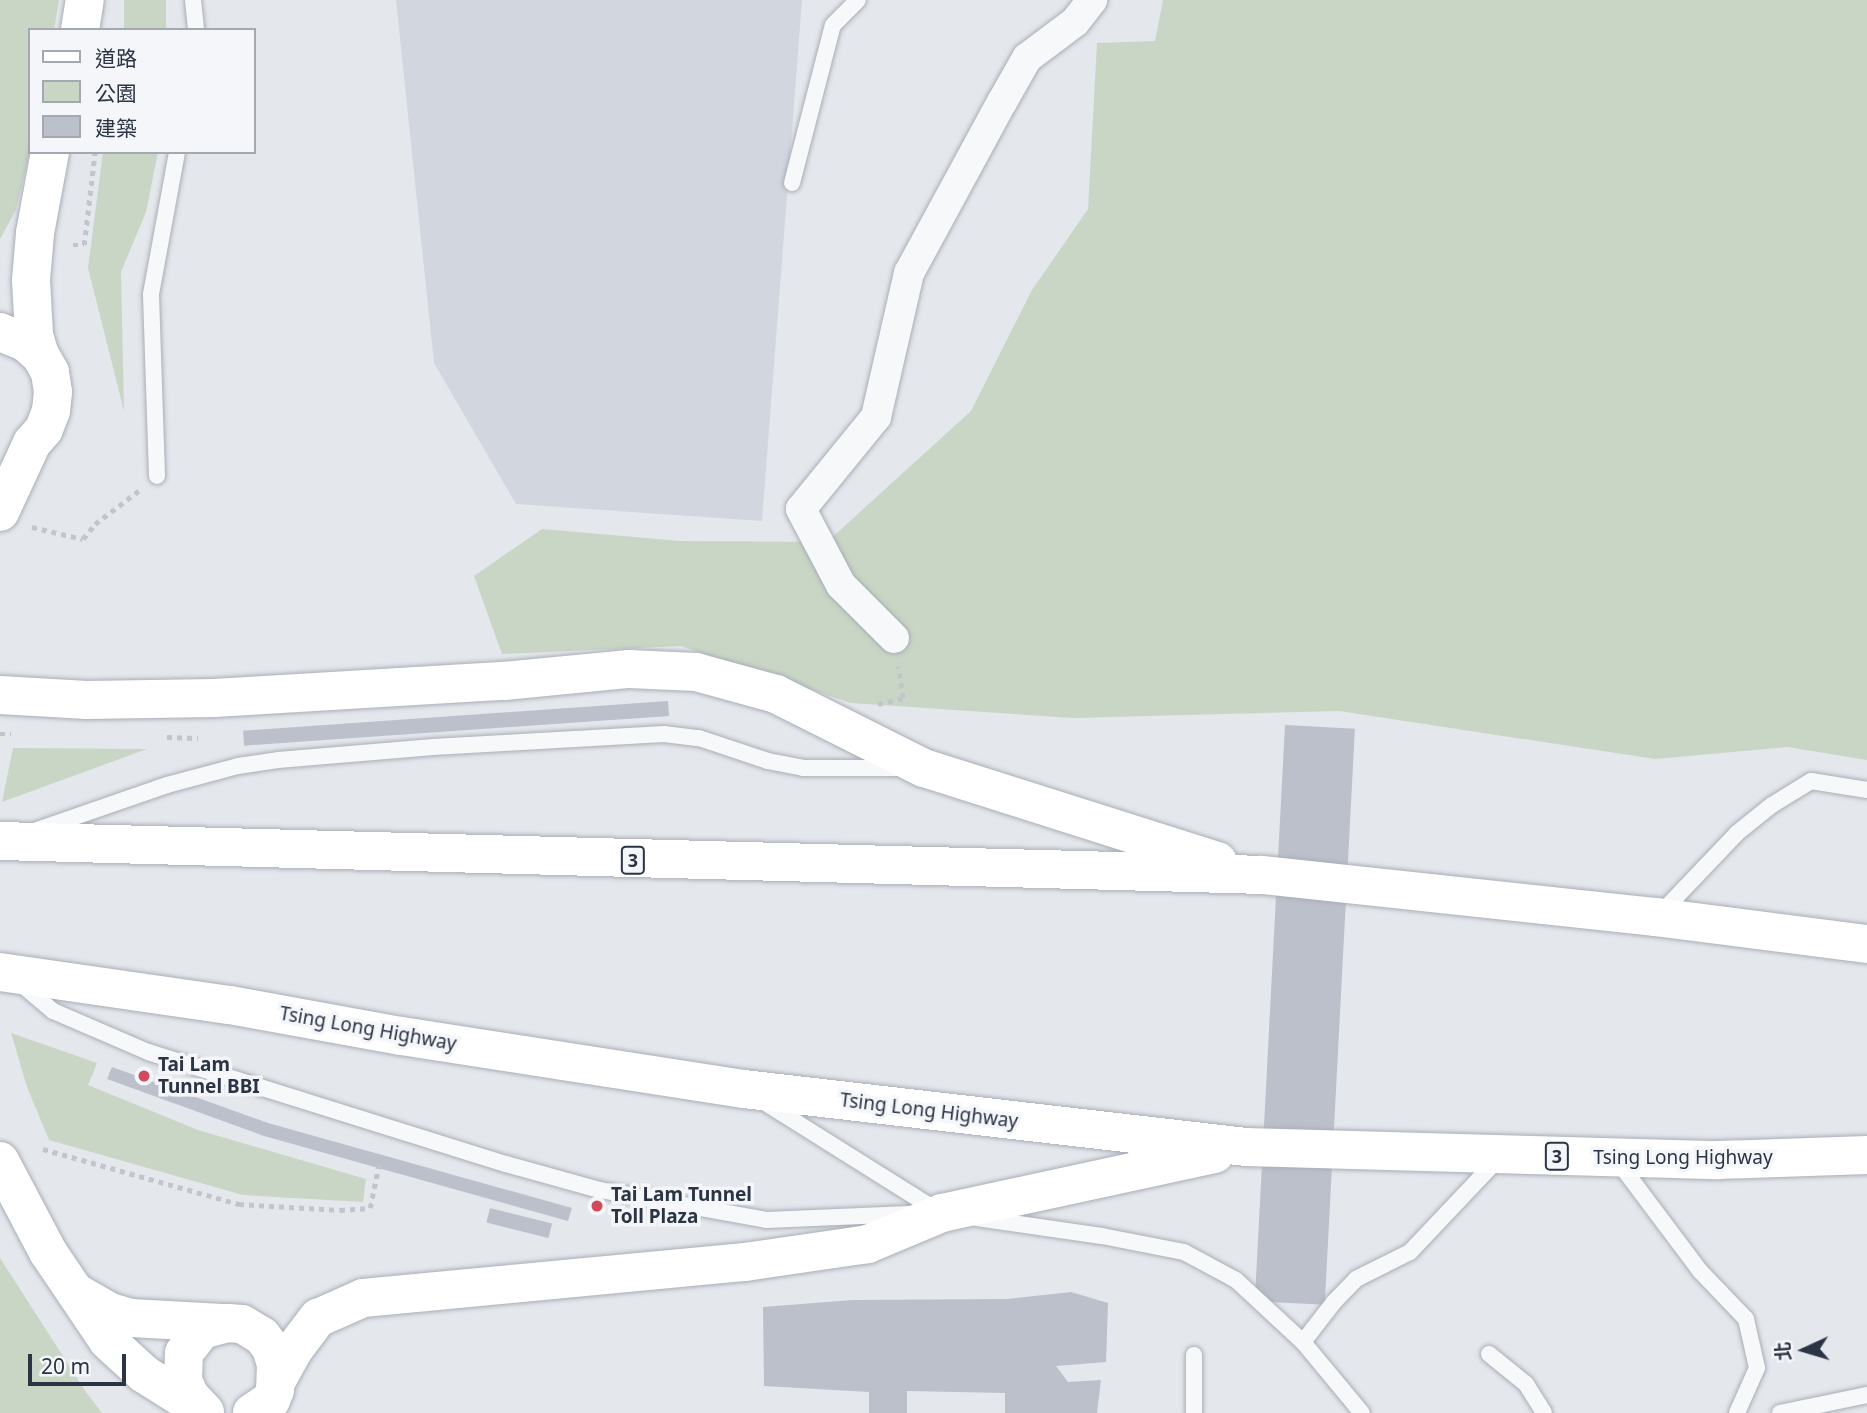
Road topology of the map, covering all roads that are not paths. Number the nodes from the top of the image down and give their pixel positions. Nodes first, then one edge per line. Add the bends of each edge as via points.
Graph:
1 (63, 0) edge
2 (85, 0) edge
3 (193, 0) edge
4 (858, 0) edge
5 (1092, 0) edge
6 (59, 28) edge
7 (80, 28) edge
8 (196, 28) edge
9 (50, 154) edge
10 (177, 154) edge
11 (792, 183) dead end
12 (37, 226) junction
13 (0, 311) edge
14 (0, 332) edge
15 (40, 355) junction
16 (16, 450) edge
17 (157, 477) dead end
18 (16, 520) edge
19 (894, 638) road end
20 (0, 695) edge
21 (924, 768) junction
22 (1867, 790) edge
23 (2, 841) edge
24 (1262, 875) junction
25 (1657, 918) junction
26 (1867, 944) edge
27 (4, 972) edge
28 (744, 1089) junction
29 (1246, 1147) junction
30 (1501, 1155) junction
31 (1867, 1155) edge
32 (1615, 1158) junction
33 (0, 1161) edge
34 (943, 1213) junction
35 (77, 1293) junction
36 (228, 1323) junction
37 (1303, 1342) junction
38 (1489, 1354) dead end
39 (1194, 1355) dead end
40 (1867, 1395) edge
41 (271, 1399) edge
42 (205, 1412) edge
43 (1194, 1413) edge
44 (1362, 1413) edge
45 (1544, 1413) edge
46 (1737, 1413) edge
47 (1780, 1413) edge

1 - 6 main road
2 - 7 main road
3 - 8 lane
4 - 11 lane via 834,25
5 - 19 street via 1075,22 1027,58 909,273 876,417 801,509 841,586
9 - 12 main road
10 - 17 lane via 150,294
12 - 13 main road via 21,277
12 - 15 main road via 31,311
14 - 15 main road via 25,342
15 - 16 main road via 50,372 51,411 44,429
16 - 18 main road
20 - 21 main road via 86,700 215,698 629,669 696,672 776,694
21 - 23 lane via 803,768 699,738 664,734 334,755 238,766
21 - 24 main road
22 - 25 lane via 1811,782 1772,805 1737,833
23 - 24 main road, 3
24 - 25 main road, 3
25 - 26 main road, 3
27 - 28 main road, Tsing Long Highway / 3
27 - 34 lane via 53,1012 148,1052 600,1190 766,1220
28 - 29 main road, Tsing Long Highway / 3
28 - 34 lane
29 - 30 main road, Tsing Long Highway / 3
29 - 34 main road
30 - 32 main road, Tsing Long Highway / 3
30 - 37 lane via 1410,1252 1356,1279
31 - 32 main road, Tsing Long Highway / 3
32 - 46 lane via 1700,1271 1746,1319 1757,1368
33 - 35 main road via 48,1252
34 - 37 lane via 1184,1252 1236,1280
34 - 41 main road via 869,1244 745,1262 363,1298 318,1318 295,1348
35 - 36 main road via 131,1318
35 - 42 main road via 107,1341 125,1358
36 - 41 main road via 242,1324 262,1336 271,1348
36 - 42 main road via 202,1330 184,1353 183,1381
37 - 44 lane
38 - 45 lane via 1526,1384
39 - 43 lane
40 - 47 lane

